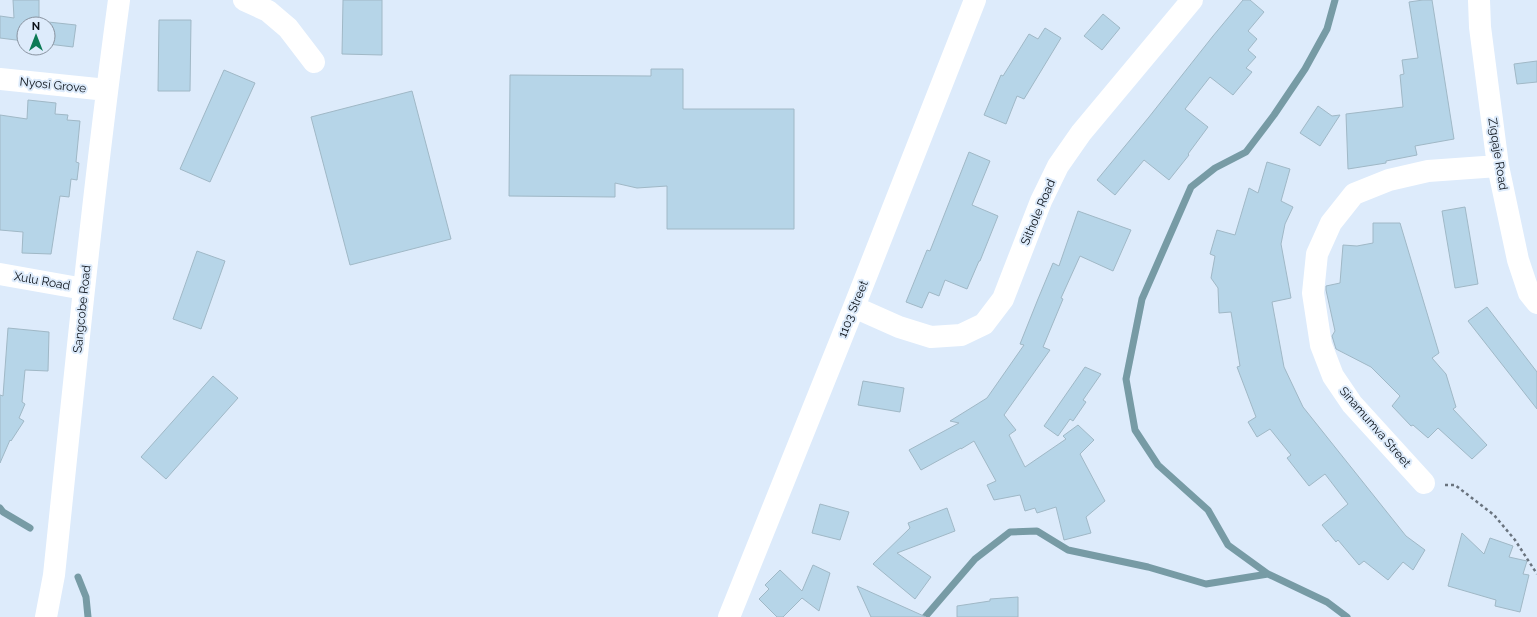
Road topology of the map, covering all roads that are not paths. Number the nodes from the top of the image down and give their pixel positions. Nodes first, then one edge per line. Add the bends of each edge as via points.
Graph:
1 (119, 0) edge
2 (244, 0) edge
3 (975, 0) edge
4 (1192, 0) edge
5 (1478, 0) edge
6 (314, 62) dead end
7 (0, 80) edge
8 (107, 90) junction
9 (1498, 166) junction
10 (0, 274) edge
11 (84, 289) junction
12 (1537, 304) edge
13 (854, 307) junction
14 (1424, 483) road end
15 (46, 617) edge
16 (729, 617) edge

1 - 8 street, Sangcobe Road
2 - 6 street via 268,10 288,28
3 - 13 street, 1103 Street
4 - 13 street, Sithole Road via 1081,133 1058,166 1041,201 1003,299 984,324 961,335 931,336 899,327
5 - 9 street, Zigqaje Road
7 - 8 street, Nyosi Grove
8 - 11 street, Sangcobe Road
9 - 12 street, Zigqaje Road via 1518,260 1529,293
9 - 14 street, Sinamumva Street via 1428,171 1389,180 1354,194 1331,223 1317,254 1313,293 1321,345 1333,376 1352,404
10 - 11 street, Xulu Road
11 - 15 street, Sangcobe Road via 54,575
13 - 16 street, 1103 Street

